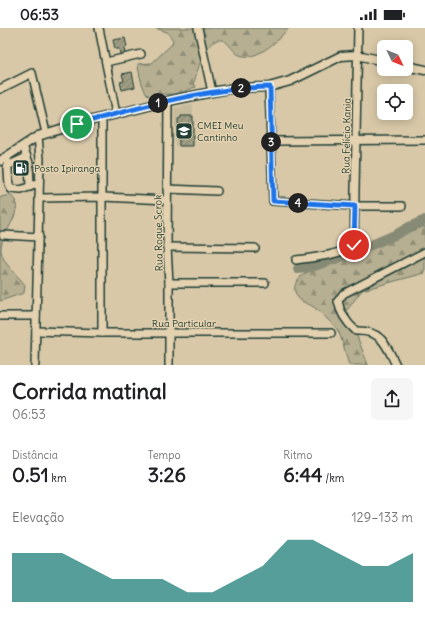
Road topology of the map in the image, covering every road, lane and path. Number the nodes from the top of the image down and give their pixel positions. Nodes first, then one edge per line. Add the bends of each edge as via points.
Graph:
1 (99, 28) edge
2 (198, 28) edge
3 (358, 28) edge
4 (141, 54) dead end
5 (357, 55) junction
6 (377, 59) edge
7 (106, 62) junction
8 (413, 67) edge
9 (425, 70) edge
10 (270, 87) junction
11 (0, 90) edge
12 (212, 92) junction
13 (168, 101) junction
14 (116, 114) junction
15 (102, 118) junction
16 (42, 134) junction
17 (425, 140) edge
18 (271, 141) junction
19 (356, 141) junction
20 (23, 146) junction
21 (3, 159) edge
22 (40, 159) junction
23 (28, 160) junction
24 (7, 166) junction
25 (39, 183) junction
26 (30, 187) junction
27 (167, 189) junction
28 (217, 191) dead end
29 (103, 197) junction
30 (39, 198) junction
31 (167, 200) junction
32 (355, 206) junction
33 (402, 206) dead end
34 (3, 235) dead end
35 (39, 237) junction
36 (167, 248) junction
37 (255, 248) dead end
38 (425, 252) edge
39 (296, 260) dead end
40 (265, 283) dead end
41 (169, 284) junction
42 (0, 316) edge
43 (36, 316) junction
44 (36, 331) junction
45 (102, 333) junction
46 (331, 333) dead end
47 (169, 334) junction
48 (35, 365) edge
49 (169, 365) edge
50 (396, 365) edge

1 - 7 street
2 - 12 street
3 - 5 street, Rua Felício Kania
4 - 7 street
5 - 6 main road
5 - 10 main road via 341,56 290,81
5 - 19 street, Rua Felício Kania
7 - 14 street
8 - 9 main road
10 - 12 main road via 235,88
10 - 18 street
11 - 16 street via 32,74
12 - 13 main road
13 - 14 main road
13 - 27 street, Rua Roque Scrok
14 - 15 main road
15 - 16 main road
15 - 29 street
16 - 20 main road
16 - 22 street
17 - 19 street
18 - 19 street
18 - 32 street via 273,201
19 - 32 street, Rua Felício Kania
20 - 21 main road
20 - 23 street
21 - 24 street
22 - 23 street
22 - 25 street
23 - 24 street
23 - 26 street
24 - 26 street via 11,189 21,190
25 - 26 street
25 - 30 street
27 - 28 street
27 - 31 street, Rua Roque Scrok
29 - 30 street
29 - 31 street
29 - 45 street
30 - 35 street
31 - 36 street, Rua Roque Scrok
32 - 33 street
32 - 39 street, Rua Felício Kania via 354,245 329,255
34 - 35 street
35 - 43 street
36 - 37 street
36 - 41 street, Rua Roque Scrok
38 - 50 street via 343,294 338,301 340,310 349,324 356,331 379,336
40 - 41 street
41 - 47 street, Rua Roque Scrok
42 - 43 street
43 - 44 street
44 - 45 street, Rua Particular
44 - 48 street
45 - 47 street, Rua Particular
46 - 47 street, Rua Particular
47 - 49 street, Rua Roque Scrok

